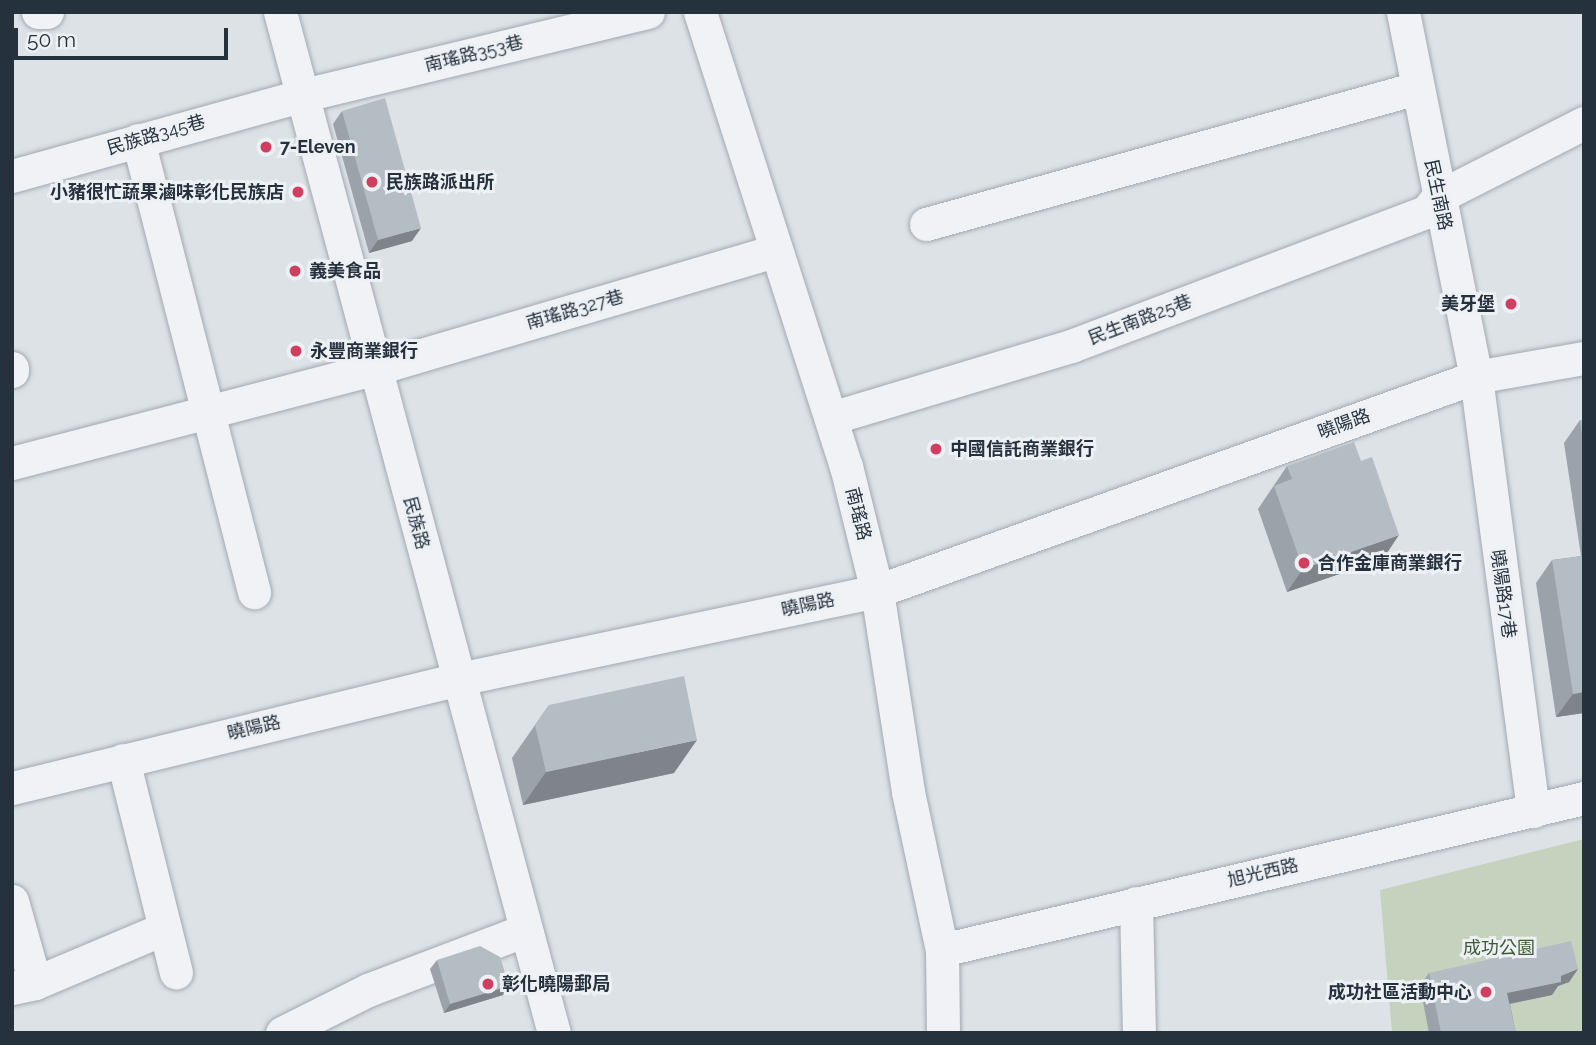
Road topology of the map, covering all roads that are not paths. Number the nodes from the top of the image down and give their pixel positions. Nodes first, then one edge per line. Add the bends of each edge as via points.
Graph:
1 (38, 12) edge
2 (47, 12) edge
3 (280, 12) edge
4 (648, 12) edge
5 (700, 12) edge
6 (1403, 12) edge
7 (1417, 88) junction
8 (300, 96) junction
9 (1584, 123) edge
10 (138, 140) junction
11 (12, 176) edge
12 (1438, 197) junction
13 (926, 224) dead end
14 (776, 251) junction
15 (1584, 358) edge
16 (374, 369) junction
17 (1476, 377) junction
18 (206, 413) junction
19 (831, 418) junction
20 (12, 463) edge
21 (877, 591) junction
22 (254, 592) dead end
23 (459, 679) junction
24 (123, 760) junction
25 (12, 788) edge
26 (1584, 798) edge
27 (1533, 811) junction
28 (12, 901) edge
29 (1136, 903) junction
30 (165, 928) junction
31 (526, 930) junction
32 (942, 950) junction
33 (176, 973) dead end
34 (24, 985) edge
35 (282, 1033) edge
36 (554, 1033) edge
37 (943, 1033) edge
38 (1139, 1033) edge

1 - 2 street
3 - 8 street, 民族路
4 - 8 street, 南瑤路353巷
5 - 14 street, 南瑤路
6 - 7 street, 民生南路
7 - 12 street, 民生南路
7 - 13 street
8 - 10 street, 民族路345巷
8 - 16 street, 民族路
9 - 12 street, 民生南路25巷
10 - 11 street, 民族路345巷
10 - 18 street
12 - 17 street, 民生南路
12 - 19 street, 民生南路25巷 via 1426,212 1071,346
14 - 16 street, 南瑤路327巷
14 - 19 street, 南瑤路
15 - 17 street, 曉陽路
16 - 18 street, 南瑤路327巷
16 - 23 street, 民族路
17 - 21 street, 曉陽路
17 - 27 street, 曉陽路17巷
18 - 20 street, 南瑤路327巷
18 - 22 street
19 - 21 street, 南瑤路
21 - 23 street, 曉陽路
21 - 32 street, 南瑤路 via 908,792
23 - 24 street, 曉陽路
23 - 31 street, 民族路
24 - 25 street, 曉陽路
24 - 30 street
26 - 27 street, 旭光西路
27 - 29 street, 旭光西路
28 - 34 street
29 - 32 street, 旭光西路
29 - 38 street
30 - 33 street
30 - 34 street
31 - 35 street via 368,990
31 - 36 street, 民族路
32 - 37 street, 南瑤路

